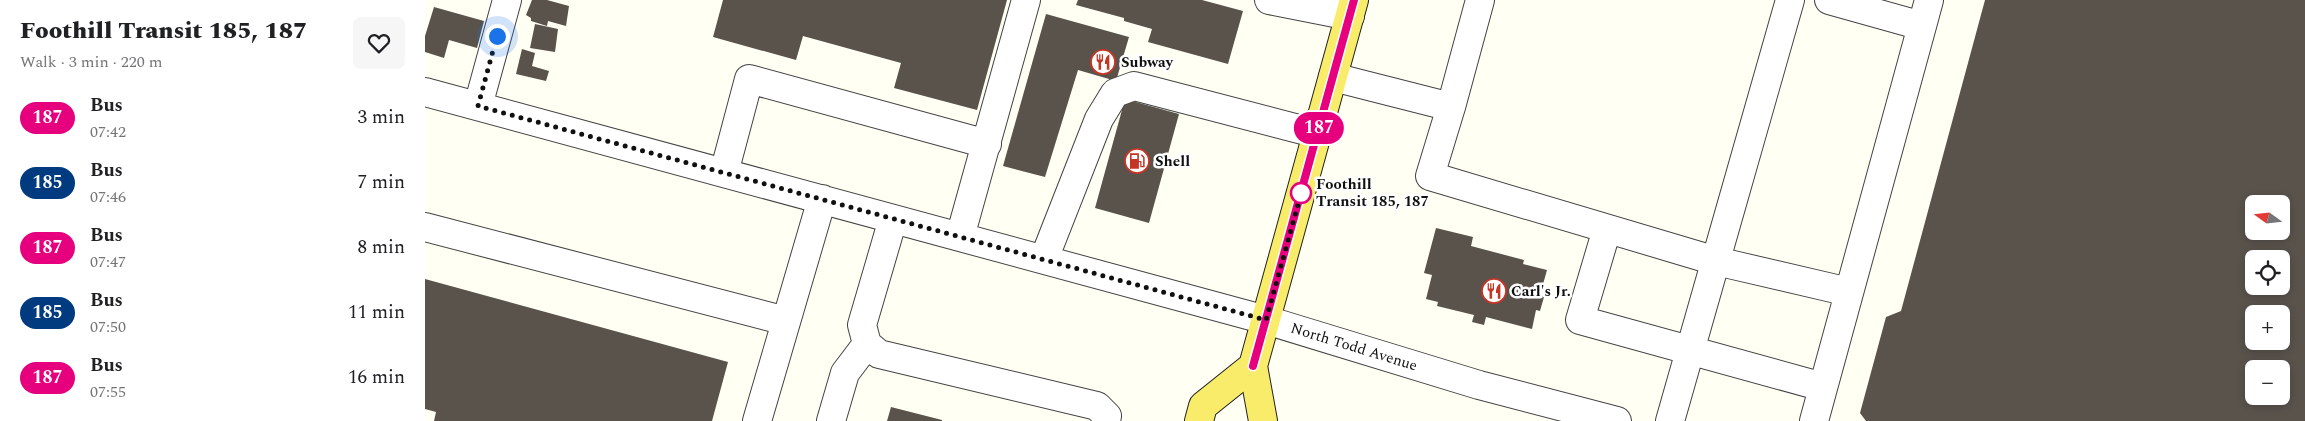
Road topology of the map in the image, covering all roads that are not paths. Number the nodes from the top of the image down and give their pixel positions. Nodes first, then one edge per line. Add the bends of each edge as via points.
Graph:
1 (507, 0) edge
2 (1026, 0) edge
3 (1269, 0) edge
4 (1480, 0) edge
5 (1790, 0) edge
6 (1829, 0) edge
7 (1352, 8) edge
8 (1925, 13) edge
9 (1333, 78) junction
10 (425, 92) edge
11 (478, 106) junction
12 (1451, 107) junction
13 (1318, 134) junction
14 (987, 144) junction
15 (724, 173) junction
16 (822, 199) junction
17 (893, 219) junction
18 (425, 227) edge
19 (1607, 229) junction
20 (960, 237) junction
21 (1045, 260) junction
22 (1716, 261) junction
23 (1849, 292) junction
24 (1266, 320) junction
25 (786, 321) junction
26 (867, 344) junction
27 (1690, 352) junction
28 (1253, 366) junction
29 (1823, 387) junction
30 (757, 421) edge
31 (831, 421) edge
32 (1106, 421) edge
33 (1199, 421) edge
34 (1263, 421) edge
35 (1617, 421) edge
36 (1670, 421) edge
37 (1814, 421) edge

1 - 11 street
2 - 14 street
3 - 7 street
4 - 12 street
5 - 22 street
6 - 8 street
7 - 9 main road
8 - 23 street
9 - 12 street
9 - 13 main road
10 - 11 street, North Todd Avenue
11 - 15 street, North Todd Avenue
12 - 19 street via 1430,176
13 - 21 street via 1134,86 1115,93 1099,119
13 - 24 main road
14 - 15 street via 749,80
14 - 20 street
15 - 16 street, North Todd Avenue
16 - 17 street, North Todd Avenue
16 - 25 street
17 - 20 street, North Todd Avenue
17 - 26 street via 862,325
18 - 25 street
19 - 22 street
19 - 27 street via 1580,320
20 - 21 street, North Todd Avenue
21 - 24 street, North Todd Avenue
22 - 23 street
22 - 27 street
23 - 29 street
24 - 28 main road
24 - 35 street, North Todd Avenue via 1479,385
25 - 30 street
26 - 31 street via 845,373
26 - 32 street via 879,354 1097,406 1107,416
27 - 29 street
27 - 36 street
28 - 33 main road via 1203,406
28 - 34 main road
29 - 37 street

